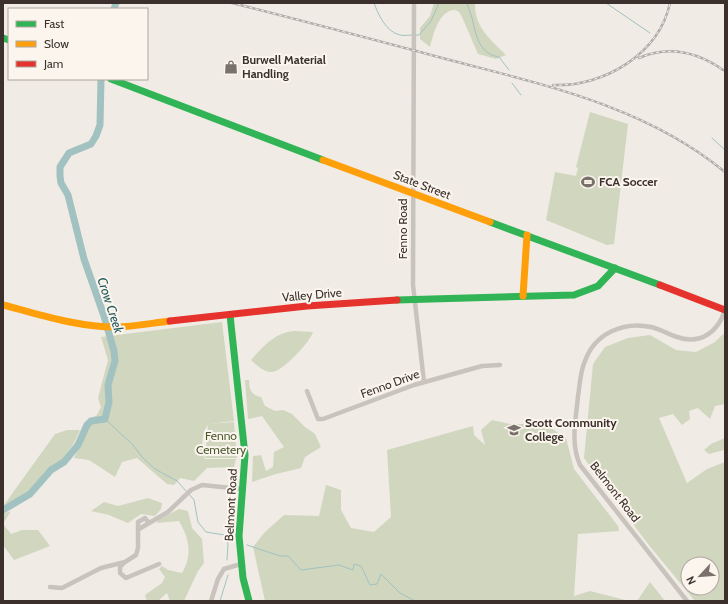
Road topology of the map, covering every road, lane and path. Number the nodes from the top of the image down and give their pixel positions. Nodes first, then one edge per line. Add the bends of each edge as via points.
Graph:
1 (414, 3) edge
2 (115, 80) edge
3 (413, 194) junction
4 (528, 234) junction
5 (615, 268) junction
6 (523, 296) junction
7 (414, 300) junction
8 (3, 304) edge
9 (725, 310) edge
10 (230, 315) junction
11 (500, 365) dead end
12 (424, 382) junction
13 (307, 391) dead end
14 (242, 489) junction
15 (125, 562) junction
16 (159, 564) dead end
17 (241, 564) junction
18 (50, 587) dead end
19 (211, 601) edge
20 (249, 601) edge
21 (687, 601) edge

1 - 3 street, Fenno Road
2 - 3 street, State Street
3 - 4 street, State Street
3 - 7 street, Fenno Road
4 - 5 street, State Street
4 - 6 street
5 - 6 street, Valley Drive via 608,280 589,291 574,295
5 - 9 street, State Street
6 - 7 street, Valley Drive
7 - 10 street, Valley Drive via 307,306
7 - 12 street, Fenno Road
8 - 10 street, Valley Drive via 97,326 116,327
9 - 21 street, Belmont Road via 715,330 697,339 678,338 645,326 626,326 613,330 593,346 581,372 573,436 580,465
10 - 14 street, Belmont Road via 244,445
11 - 12 street, Fenno Drive via 482,366
12 - 13 street, Fenno Drive via 323,419 318,419
14 - 15 street via 202,485 187,494 168,512 149,523 145,518 141,519 138,522 138,552
14 - 17 street, Belmont Road via 239,527
15 - 16 street via 120,567 120,573 126,578
15 - 18 street via 100,568 62,588
17 - 19 street via 224,569 218,578
17 - 20 street, Belmont Road

